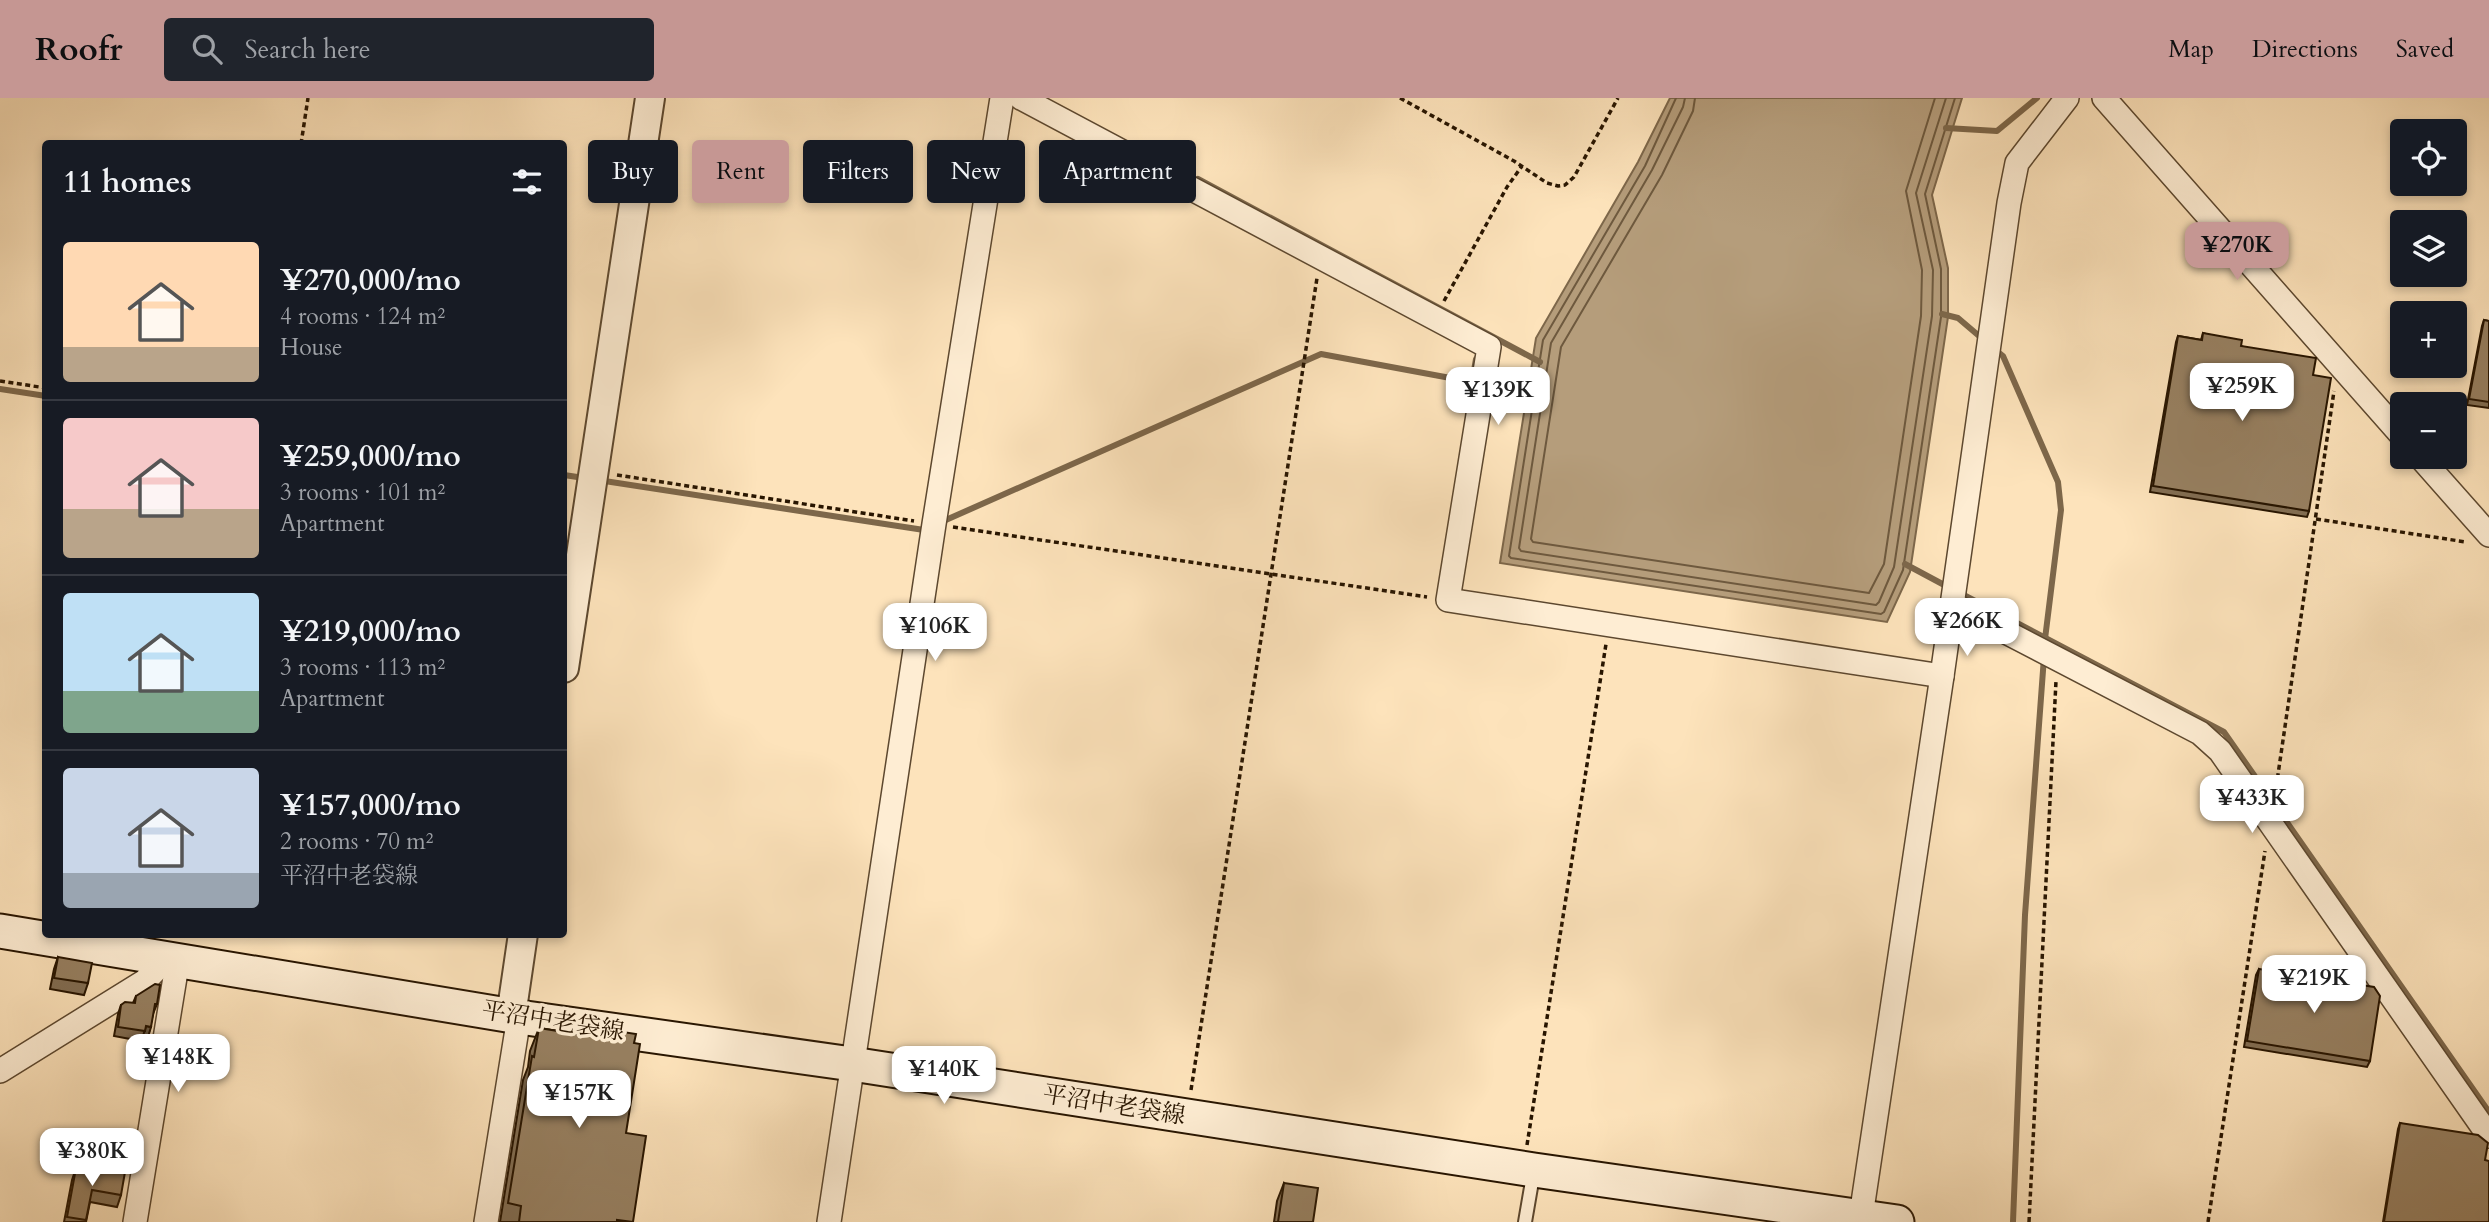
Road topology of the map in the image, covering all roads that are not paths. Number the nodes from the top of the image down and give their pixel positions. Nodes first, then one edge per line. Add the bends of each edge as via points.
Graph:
1 (650, 98) edge
2 (1002, 98) edge
3 (1020, 98) edge
4 (2067, 98) edge
5 (2104, 98) edge
6 (2390, 422) edge
7 (2432, 469) edge
8 (2485, 524) edge
9 (1952, 604) junction
10 (567, 648) edge
11 (1942, 676) junction
12 (0, 931) edge
13 (42, 938) edge
14 (43, 938) edge
15 (523, 938) edge
16 (172, 959) junction
17 (515, 1016) junction
18 (852, 1065) junction
19 (0, 1072) edge
20 (2489, 1136) edge
21 (1529, 1169) junction
22 (1861, 1216) junction
23 (135, 1222) edge
24 (486, 1222) edge
25 (829, 1222) edge
26 (1525, 1222) edge
27 (1897, 1222) edge

1 - 10 street
2 - 18 street
3 - 11 street via 1489,347 1448,600
4 - 9 street via 2017,163
5 - 6 street
7 - 8 street
9 - 11 street
9 - 20 street via 2200,733 2220,751
11 - 22 street
12 - 13 main road, 平沼中老袋線
14 - 16 main road, 平沼中老袋線
15 - 17 street
16 - 17 main road, 平沼中老袋線
16 - 19 street via 145,981
16 - 23 street
17 - 18 main road, 平沼中老袋線
17 - 24 street
18 - 21 main road, 平沼中老袋線
18 - 25 street
21 - 22 main road, 平沼中老袋線
21 - 26 lane
22 - 27 main road, 平沼中老袋線

